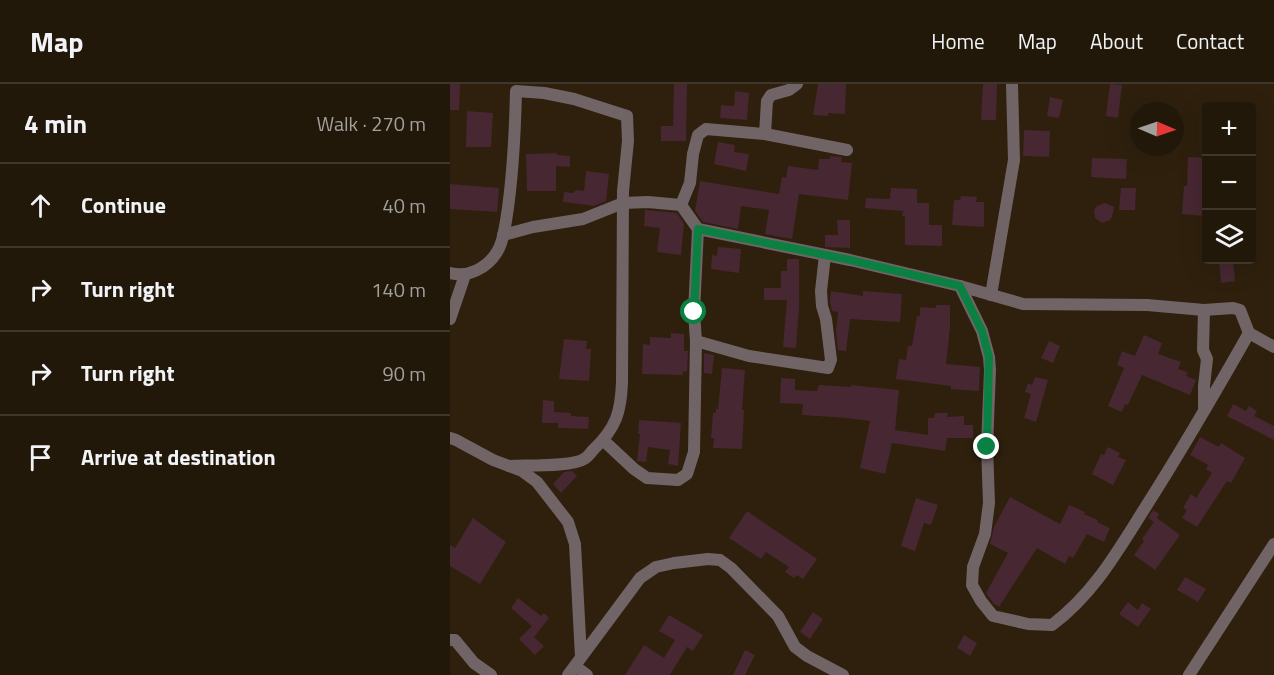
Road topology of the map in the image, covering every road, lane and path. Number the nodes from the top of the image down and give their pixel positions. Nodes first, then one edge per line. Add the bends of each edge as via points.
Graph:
1 (797, 84) edge
2 (1012, 84) edge
3 (765, 134) junction
4 (847, 150) dead end
5 (623, 202) junction
6 (681, 205) junction
7 (698, 229) junction
8 (503, 235) junction
9 (825, 255) junction
10 (450, 273) edge
11 (465, 275) junction
12 (960, 286) junction
13 (991, 296) junction
14 (1204, 310) junction
15 (450, 319) edge
16 (1249, 333) junction
17 (696, 341) junction
18 (1274, 347) edge
19 (1204, 411) junction
20 (450, 438) edge
21 (603, 440) junction
22 (509, 466) junction
23 (1274, 544) edge
24 (450, 640) edge
25 (574, 666) edge
26 (491, 675) edge
27 (587, 675) edge
28 (843, 675) edge
29 (1189, 675) edge

1 - 3 street via 771,95 767,101
2 - 13 street via 1014,160
3 - 4 street
3 - 6 street via 706,129 698,135 690,183
5 - 6 street
5 - 8 street via 583,219
5 - 8 street via 627,116 554,95 516,92 512,174
5 - 21 street via 621,405 616,422
6 - 7 street
7 - 9 street
7 - 17 street
8 - 11 street via 493,257
9 - 12 street
9 - 17 street via 821,291 831,360 828,368 748,356
10 - 11 street
11 - 15 street
12 - 13 street
12 - 19 street via 982,331 989,357 989,503 972,585 993,616 1052,626 1085,597 1113,559
13 - 14 street via 1023,304 1147,305
14 - 16 street via 1240,310
14 - 19 street
16 - 18 street
16 - 19 street
17 - 21 street via 694,452 687,474 678,480 647,478
20 - 22 street
21 - 22 street via 583,460
22 - 25 street via 537,482 568,522 575,544
23 - 29 street
24 - 26 street via 455,640 474,663
25 - 27 street
25 - 28 street via 640,578 656,567 720,560 778,615 795,647

